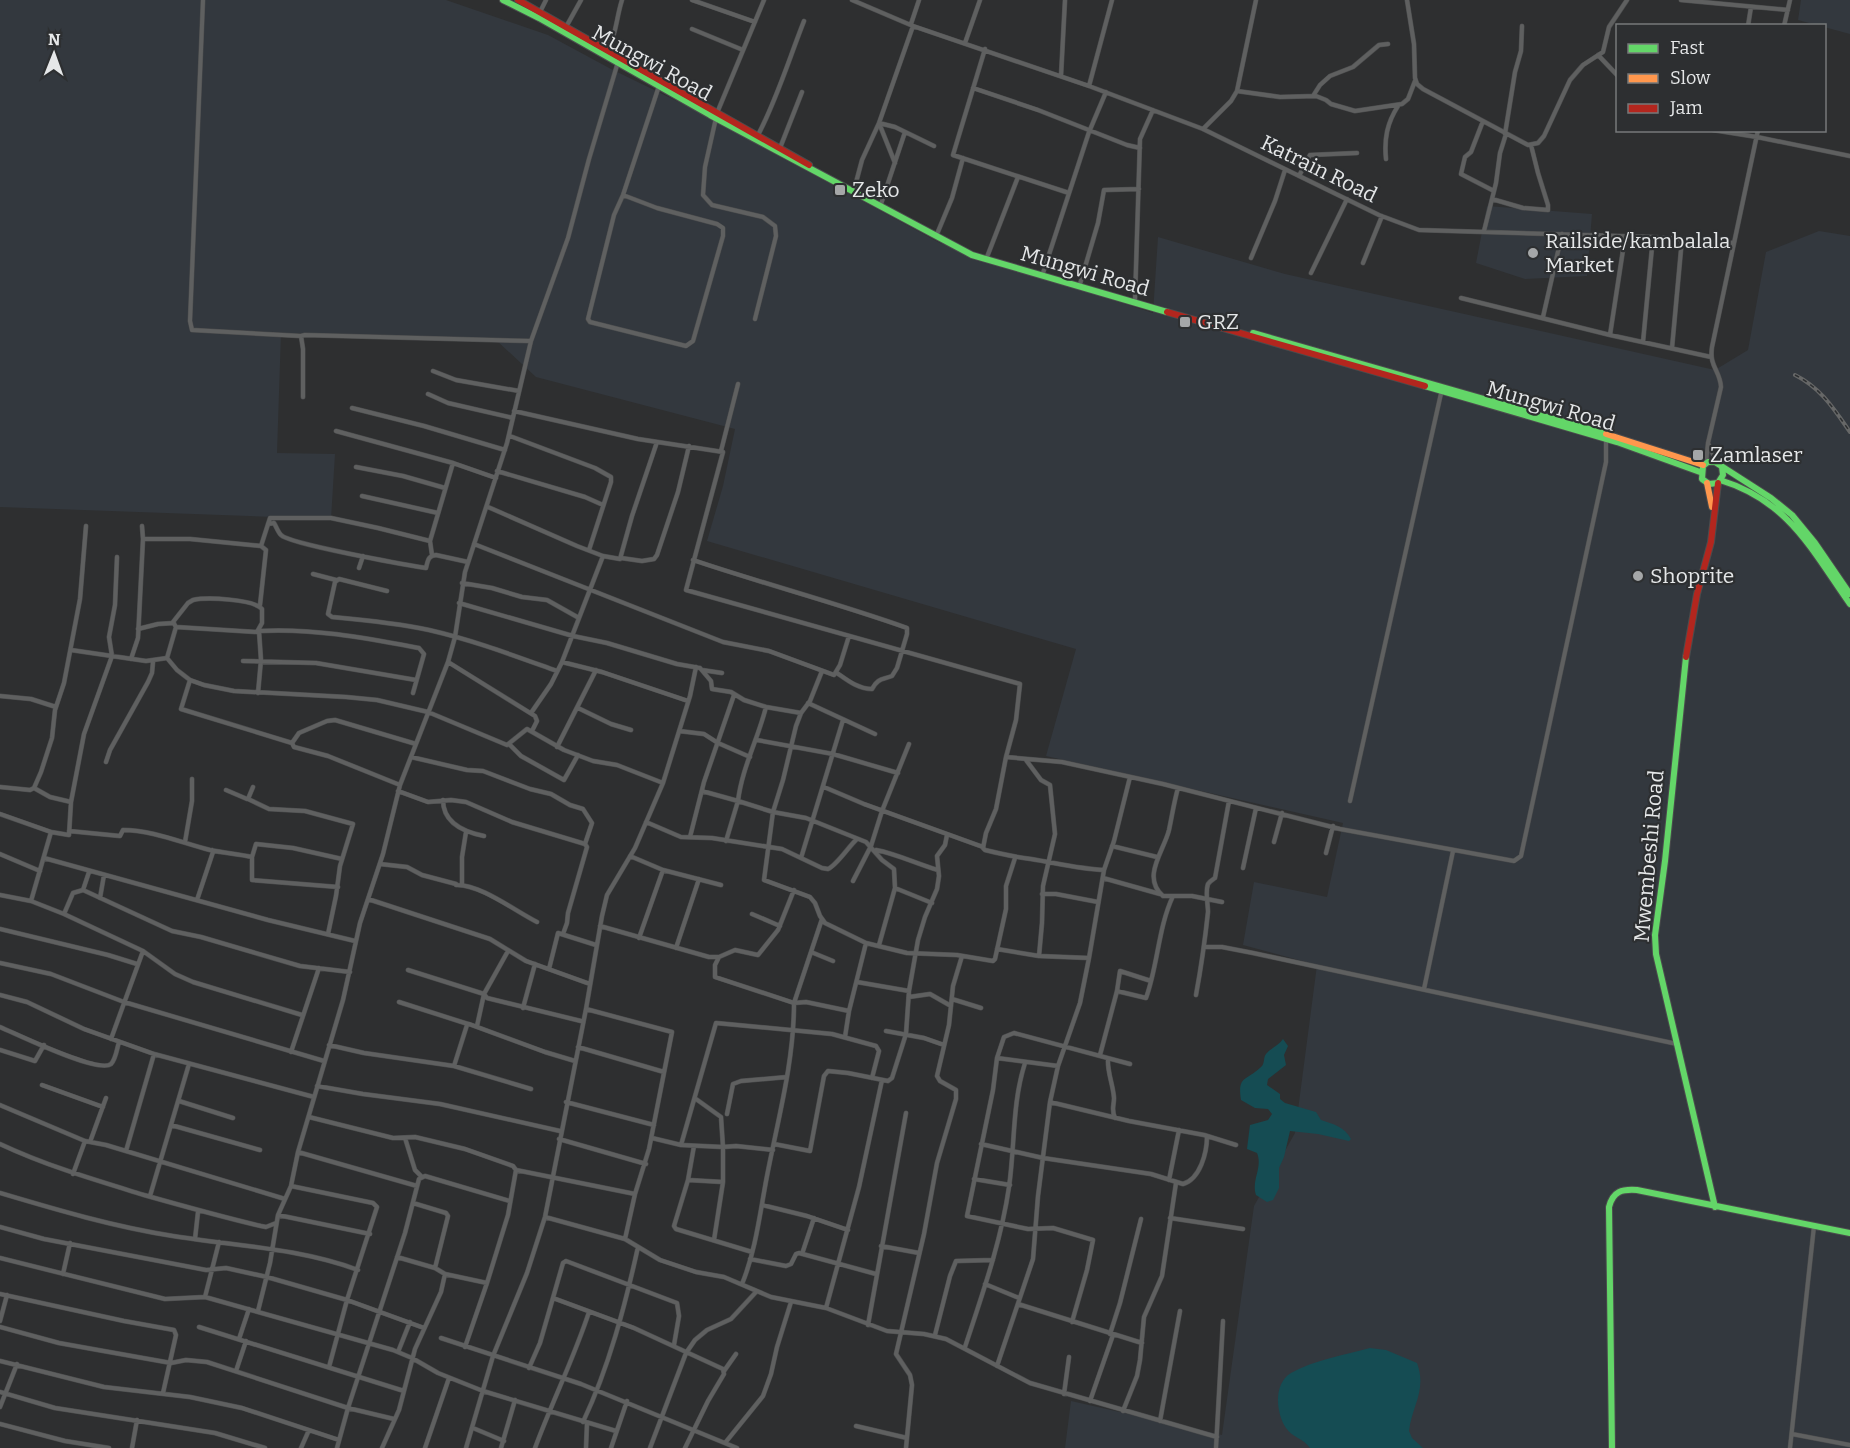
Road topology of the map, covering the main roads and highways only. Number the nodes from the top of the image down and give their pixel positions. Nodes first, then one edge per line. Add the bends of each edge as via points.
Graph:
1 (503, 0) edge
2 (518, 0) edge
3 (619, 60) junction
4 (716, 116) junction
5 (1441, 389) junction
6 (1704, 464) junction
7 (1719, 464) junction
8 (1700, 472) junction
9 (1719, 481) junction
10 (1707, 483) junction
11 (1713, 512) junction
12 (1850, 594) edge
13 (1850, 604) edge
14 (1715, 1207) junction
15 (1850, 1233) edge
16 (1612, 1448) edge

1 - 3 main road, Mungwi Road
2 - 3 main road, Mungwi Road
3 - 4 main road, Mungwi Road
3 - 4 main road, Mungwi Road
4 - 5 main road, Mungwi Road via 758,135 964,249
4 - 5 main road, Mungwi Road via 972,255
5 - 6 main road, Mungwi Road
5 - 8 main road, Mungwi Road
6 - 7 main road
6 - 8 main road
7 - 9 main road via 1723,472
7 - 12 main road via 1791,514
8 - 10 main road
9 - 10 main road
9 - 11 main road
9 - 13 main road via 1753,493 1782,513
10 - 11 main road
11 - 14 main road, Mwembeshi Road via 1711,542 1686,659 1655,935 1656,954
14 - 15 main road
14 - 16 main road via 1624,1189 1617,1190 1611,1199

